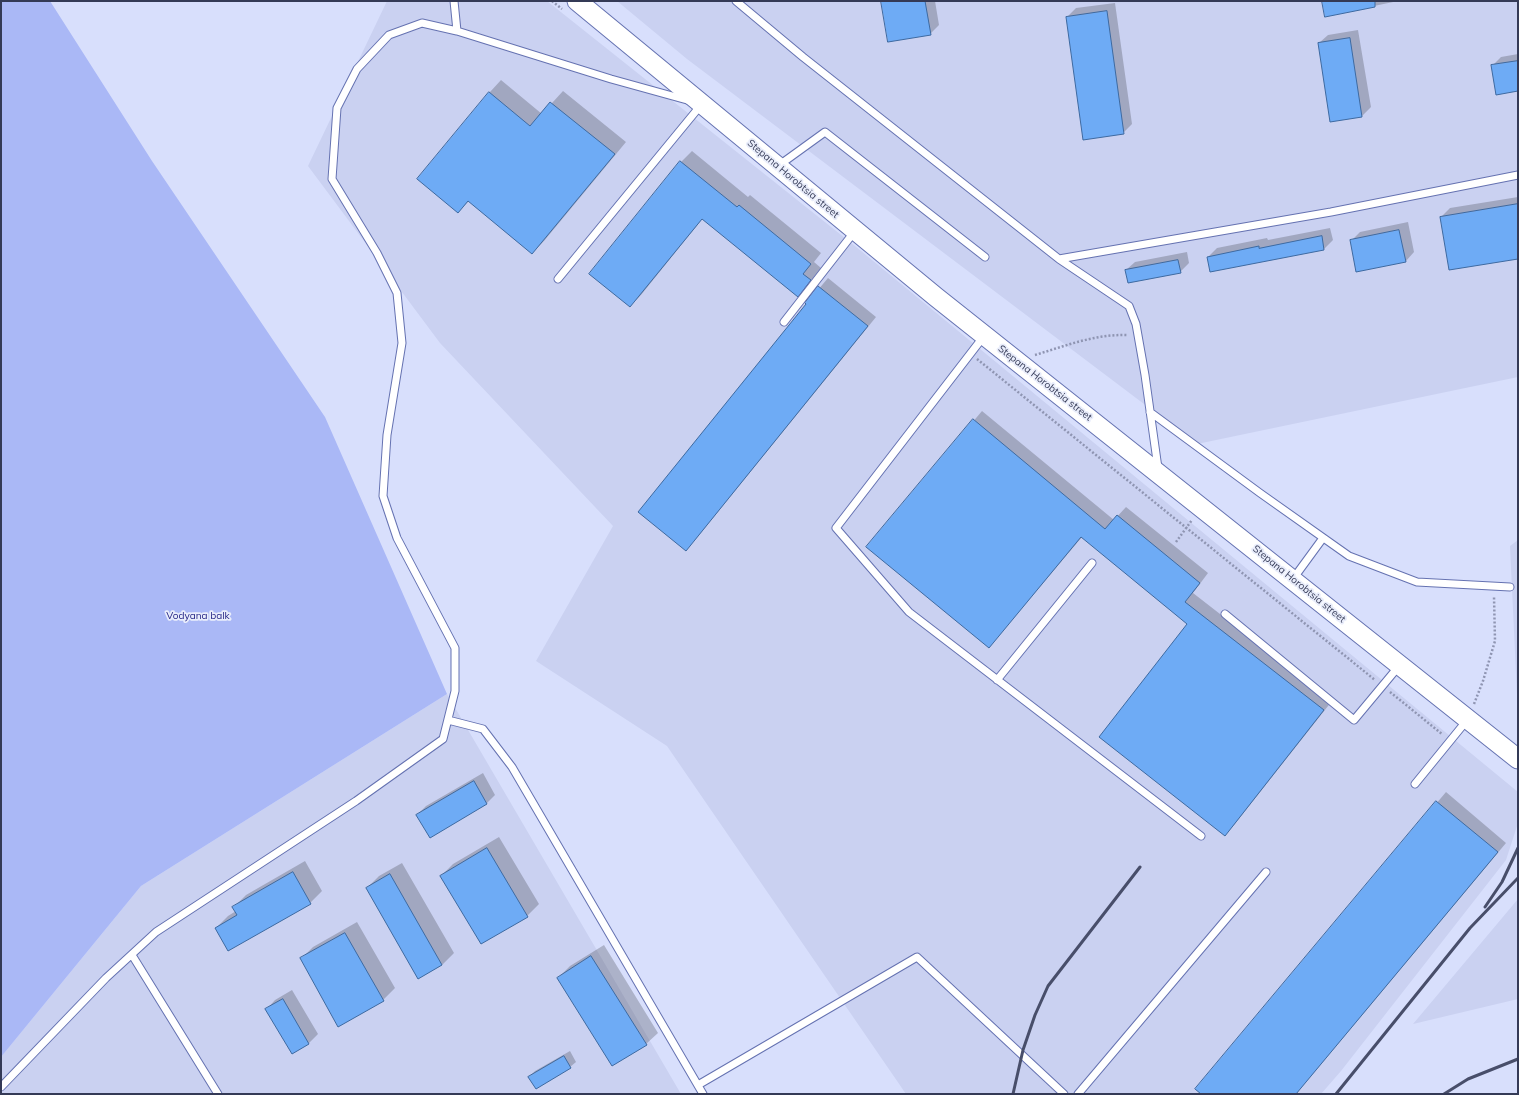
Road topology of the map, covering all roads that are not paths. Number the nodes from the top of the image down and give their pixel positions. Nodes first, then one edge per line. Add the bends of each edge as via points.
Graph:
1 (454, 1) edge
2 (576, 1) edge
3 (736, 1) edge
4 (457, 31) junction
5 (702, 104) junction
6 (778, 166) junction
7 (1518, 175) edge
8 (855, 230) junction
9 (985, 257) dead end
10 (1060, 259) junction
11 (558, 279) dead end
12 (784, 322) dead end
13 (985, 335) junction
14 (1150, 412) junction
15 (1158, 472) junction
16 (1323, 538) junction
17 (1092, 563) dead end
18 (1293, 579) junction
19 (1510, 587) dead end
20 (1225, 614) dead end
21 (1400, 664) junction
22 (997, 680) junction
23 (1468, 719) junction
24 (448, 720) junction
25 (1518, 759) edge
26 (1414, 784) dead end
27 (1201, 836) dead end
28 (1266, 872) dead end
29 (132, 955) junction
30 (698, 1085) junction
31 (1, 1087) edge
32 (218, 1094) edge
33 (703, 1094) edge
34 (1064, 1094) edge
35 (1078, 1094) edge

1 - 4 lane
2 - 5 main road, Stepana Horobtsia street
3 - 10 lane via 809,62
4 - 5 lane via 611,79
4 - 24 lane via 422,23 389,35 358,69 338,108 332,179 377,254 396,293 402,343 387,435 383,496 397,538 455,648 455,692
5 - 6 main road, Stepana Horobtsia street
5 - 11 lane
6 - 8 main road, Stepana Horobtsia street
6 - 9 lane via 825,132
7 - 10 lane via 1331,212
8 - 12 lane
8 - 13 main road, Stepana Horobtsia street
10 - 14 lane via 1129,306 1136,324
13 - 15 main road, Stepana Horobtsia street
13 - 22 lane via 836,528 909,612
14 - 15 lane
14 - 16 lane
15 - 18 main road, Stepana Horobtsia street
16 - 18 lane
16 - 19 lane via 1349,556 1418,582
17 - 22 lane
18 - 21 main road, Stepana Horobtsia street
20 - 21 lane via 1354,720
21 - 23 main road, Stepana Horobtsia street
22 - 27 lane
23 - 25 main road, Stepana Horobtsia street
23 - 26 lane
24 - 29 lane via 443,739 356,802 156,932
24 - 30 lane via 483,729 512,767
28 - 35 lane
29 - 31 lane via 106,978
29 - 32 lane
30 - 33 lane
30 - 34 lane via 917,957

